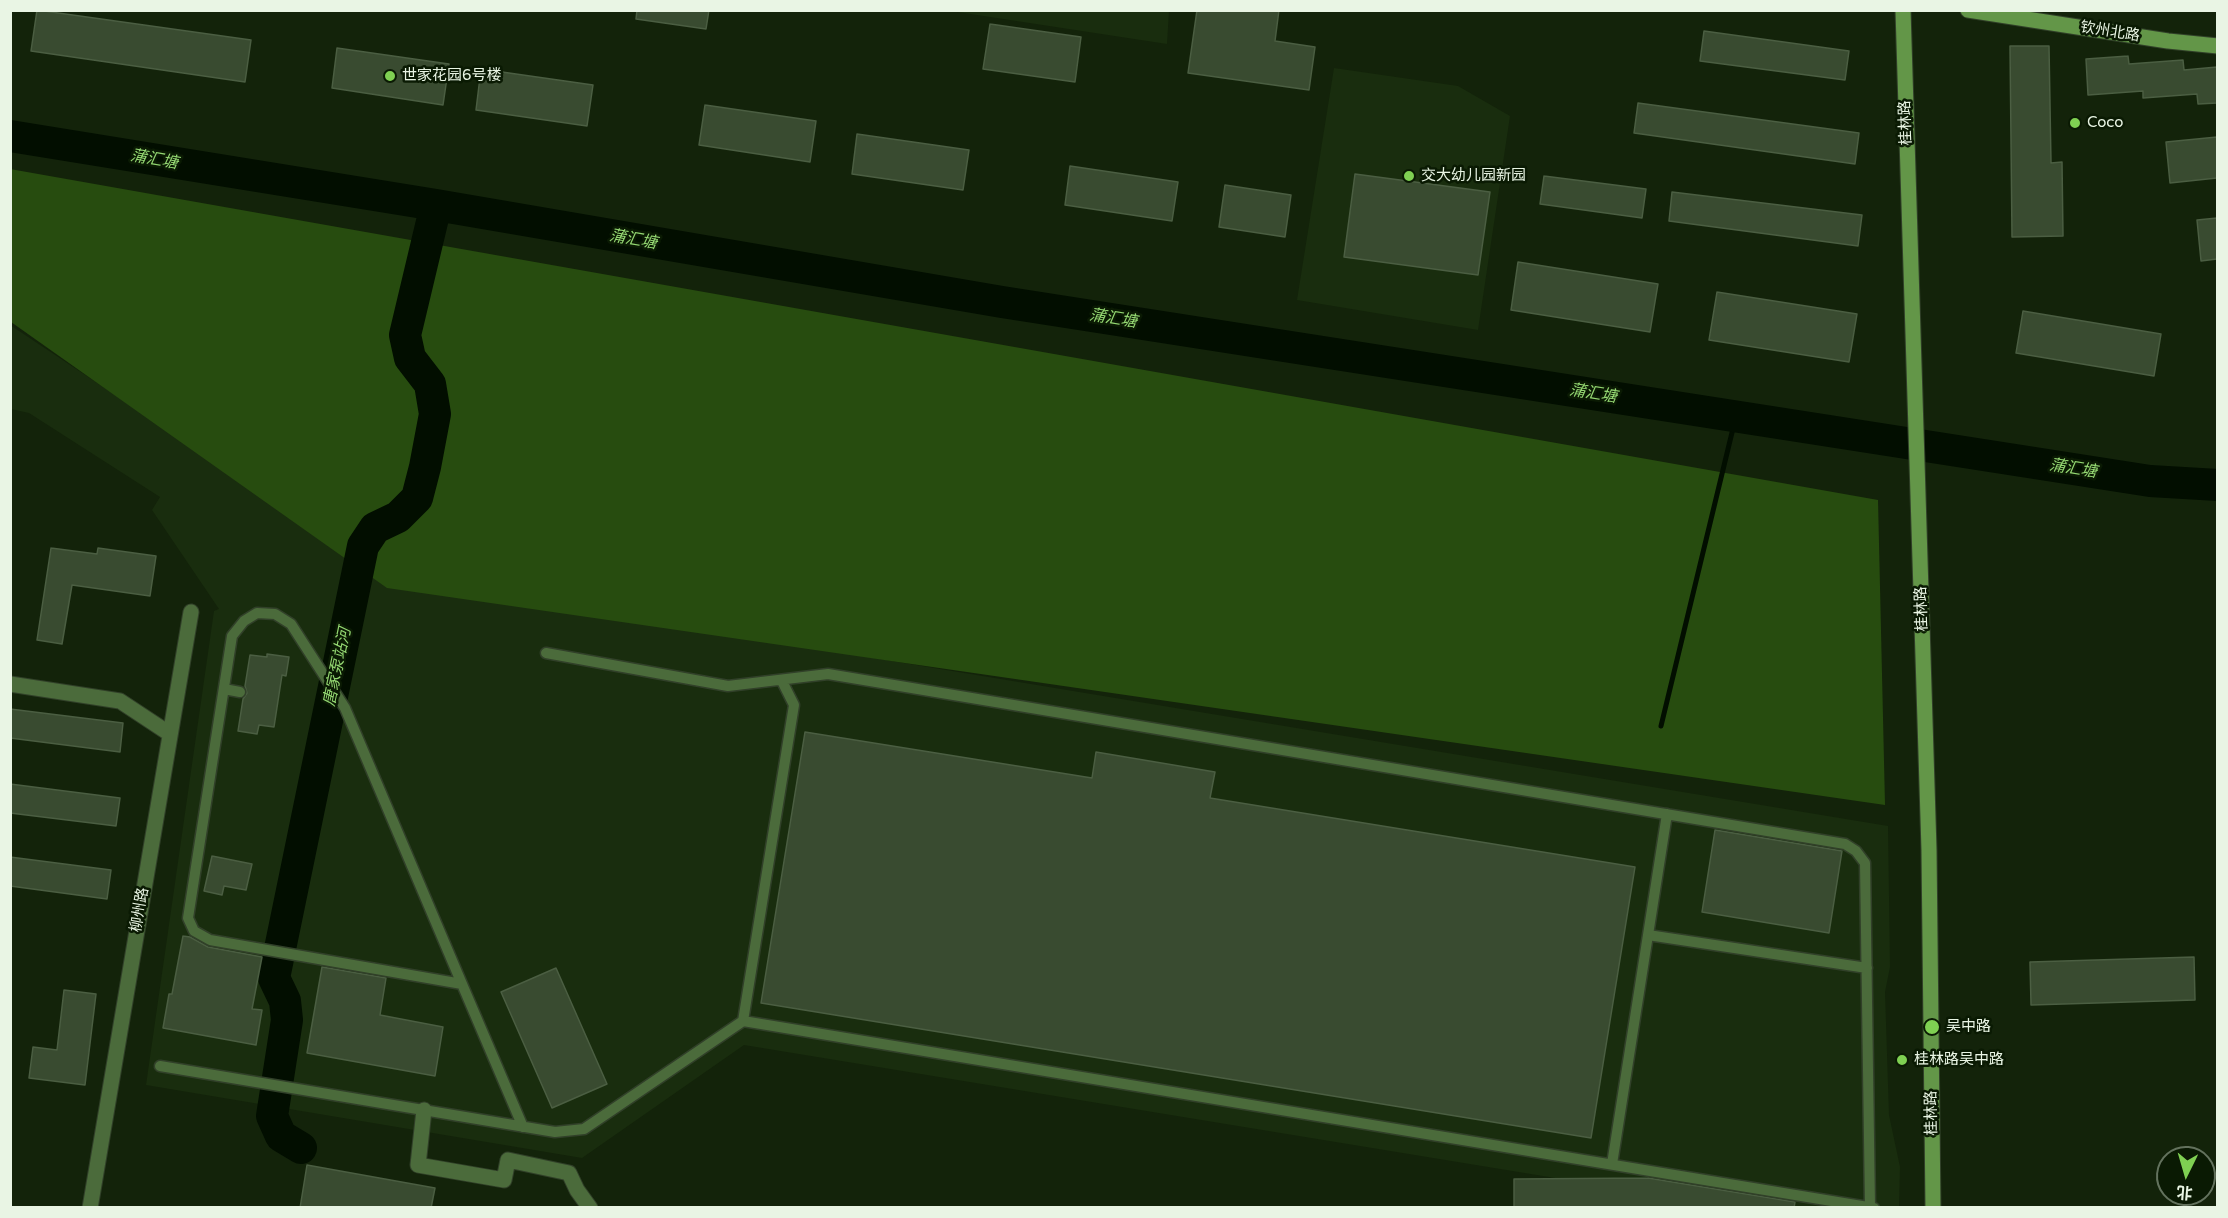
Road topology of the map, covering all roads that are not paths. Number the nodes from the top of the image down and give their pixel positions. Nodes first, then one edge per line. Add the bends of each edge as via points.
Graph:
1 (1903, 10) edge
2 (1968, 10) edge
3 (2217, 46) edge
4 (191, 612) dead end
5 (546, 653) dead end
6 (782, 681) junction
7 (10, 684) edge
8 (224, 689) junction
9 (240, 692) dead end
10 (170, 734) junction
11 (1667, 814) junction
12 (1648, 935) junction
13 (1867, 968) junction
14 (462, 984) junction
15 (743, 1021) junction
16 (160, 1066) dead end
17 (424, 1110) junction
18 (523, 1127) junction
19 (1612, 1164) junction
20 (1872, 1207) edge
21 (90, 1208) edge
22 (590, 1208) edge
23 (1933, 1208) edge

1 - 23 main road, 桂林路 via 1929,850
2 - 3 main road, 钦州北路
4 - 10 street, 柳州路
5 - 6 lane via 728,686
6 - 11 lane via 828,674
6 - 15 lane via 794,705
7 - 10 street via 120,701
8 - 9 lane
8 - 14 lane via 200,869 188,918 194,931 210,940
8 - 14 lane via 232,636 244,621 256,613 275,614 291,624 345,708
10 - 21 street, 柳州路
11 - 12 lane
11 - 13 lane via 1845,844 1856,851 1865,863
12 - 13 lane
12 - 19 lane
13 - 20 lane
14 - 18 lane
15 - 18 lane via 584,1129 555,1132
15 - 19 lane
16 - 17 lane
17 - 18 lane
17 - 22 street via 418,1165 504,1180 508,1160 569,1173
19 - 20 lane

